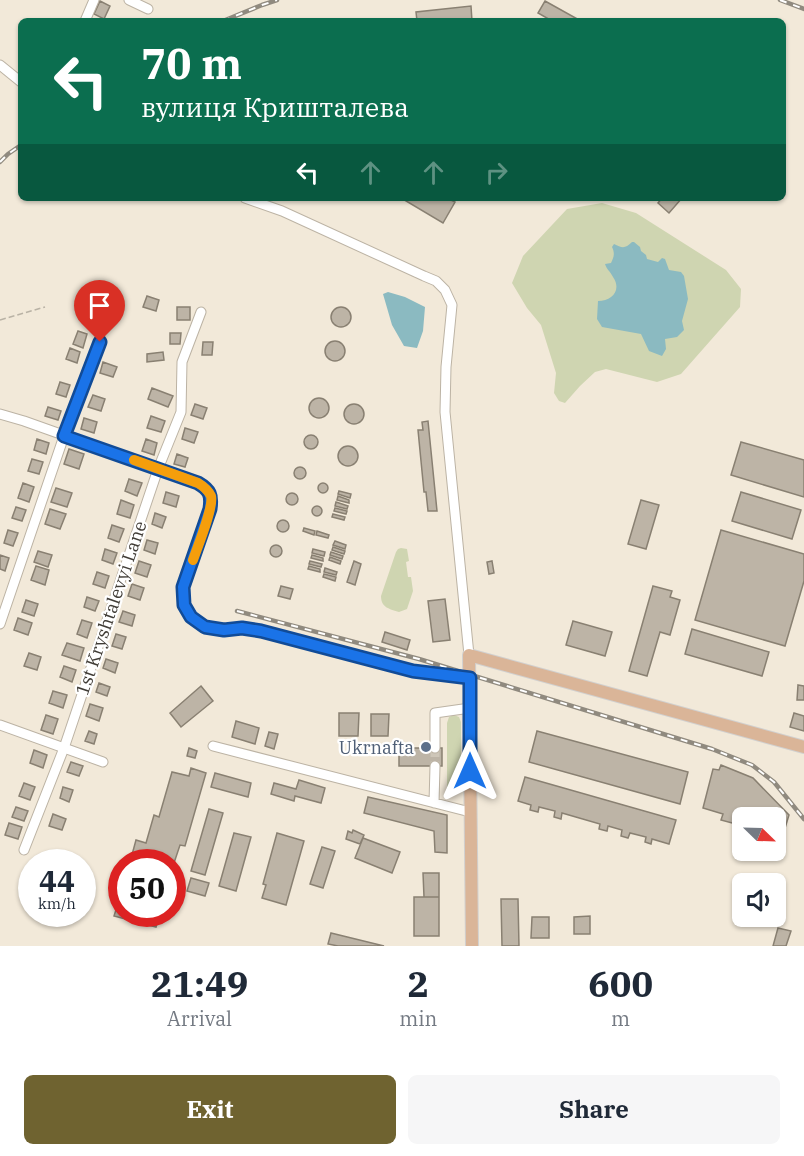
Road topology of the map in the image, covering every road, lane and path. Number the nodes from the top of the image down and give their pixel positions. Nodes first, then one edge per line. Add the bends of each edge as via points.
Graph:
1 (94, 0) edge
2 (129, 0) edge
3 (148, 9) dead end
4 (86, 18) edge
5 (0, 65) edge
6 (18, 80) edge
7 (254, 201) edge
8 (45, 307) dead end
9 (201, 312) dead end
10 (0, 320) edge
11 (100, 342) dead end
12 (0, 414) edge
13 (64, 436) junction
14 (158, 469) junction
15 (0, 624) edge
16 (469, 655) junction
17 (470, 678) junction
18 (470, 708) junction
19 (0, 725) edge
20 (213, 746) dead end
21 (804, 747) edge
22 (64, 748) junction
23 (435, 748) tunnel mouth
24 (103, 762) dead end
25 (435, 766) tunnel mouth
26 (434, 803) junction
27 (470, 812) junction
28 (24, 849) edge
29 (472, 946) edge

1 - 4 street
2 - 3 street
5 - 6 street
7 - 16 street via 436,281 446,290 452,305 445,412
8 - 10 path
9 - 14 street, 1st Kryshtalevyi Lane via 182,362 181,412
11 - 13 street
12 - 13 street
13 - 14 street
13 - 15 street
14 - 17 street via 198,483 211,498 183,587 184,605 191,617 205,627 261,631 413,671
14 - 22 street, 1st Kryshtalevyi Lane
16 - 17 main road
16 - 21 main road
17 - 18 main road
18 - 23 street via 435,713
18 - 27 main road
19 - 22 street
20 - 26 street
22 - 24 street
22 - 28 street, 1st Kryshtalevyi Lane
25 - 26 street
26 - 27 street
27 - 29 main road

